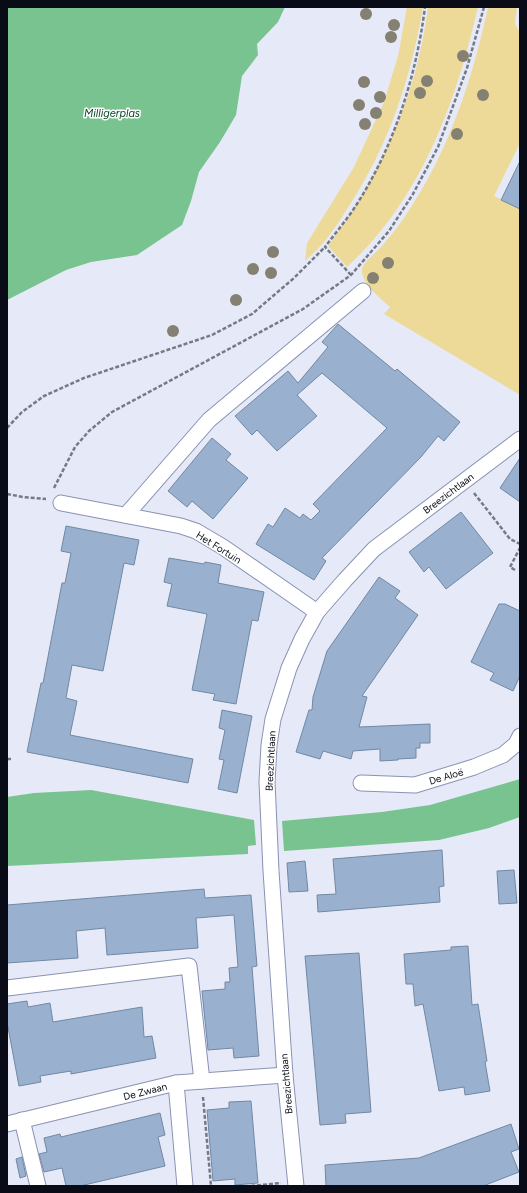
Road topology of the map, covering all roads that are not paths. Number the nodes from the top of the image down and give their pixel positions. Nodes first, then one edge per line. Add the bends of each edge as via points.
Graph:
1 (363, 291) dead end
2 (520, 438) edge
3 (54, 499) road end
4 (126, 515) junction
5 (317, 612) junction
6 (520, 736) edge
7 (361, 783) dead end
8 (7, 988) edge
9 (285, 1075) junction
10 (202, 1081) junction
11 (176, 1083) junction
12 (22, 1120) junction
13 (7, 1124) edge
14 (296, 1184) edge
15 (38, 1186) edge
16 (185, 1186) edge

1 - 4 street via 209,420
2 - 5 street, Breezichtlaan via 374,549
3 - 4 street, Het Fortuin
4 - 5 street, Het Fortuin via 181,526 196,532 223,547
5 - 9 street, Breezichtlaan via 289,668 273,719 269,745 267,782 270,856
6 - 7 street, De Aloë via 516,744 503,755 474,767 415,785
8 - 10 street via 189,966
9 - 10 street, De Zwaan
9 - 14 street, Breezichtlaan
10 - 11 street, De Zwaan
11 - 12 street, De Zwaan
11 - 16 street
12 - 13 street, De Zwaan
12 - 15 street

